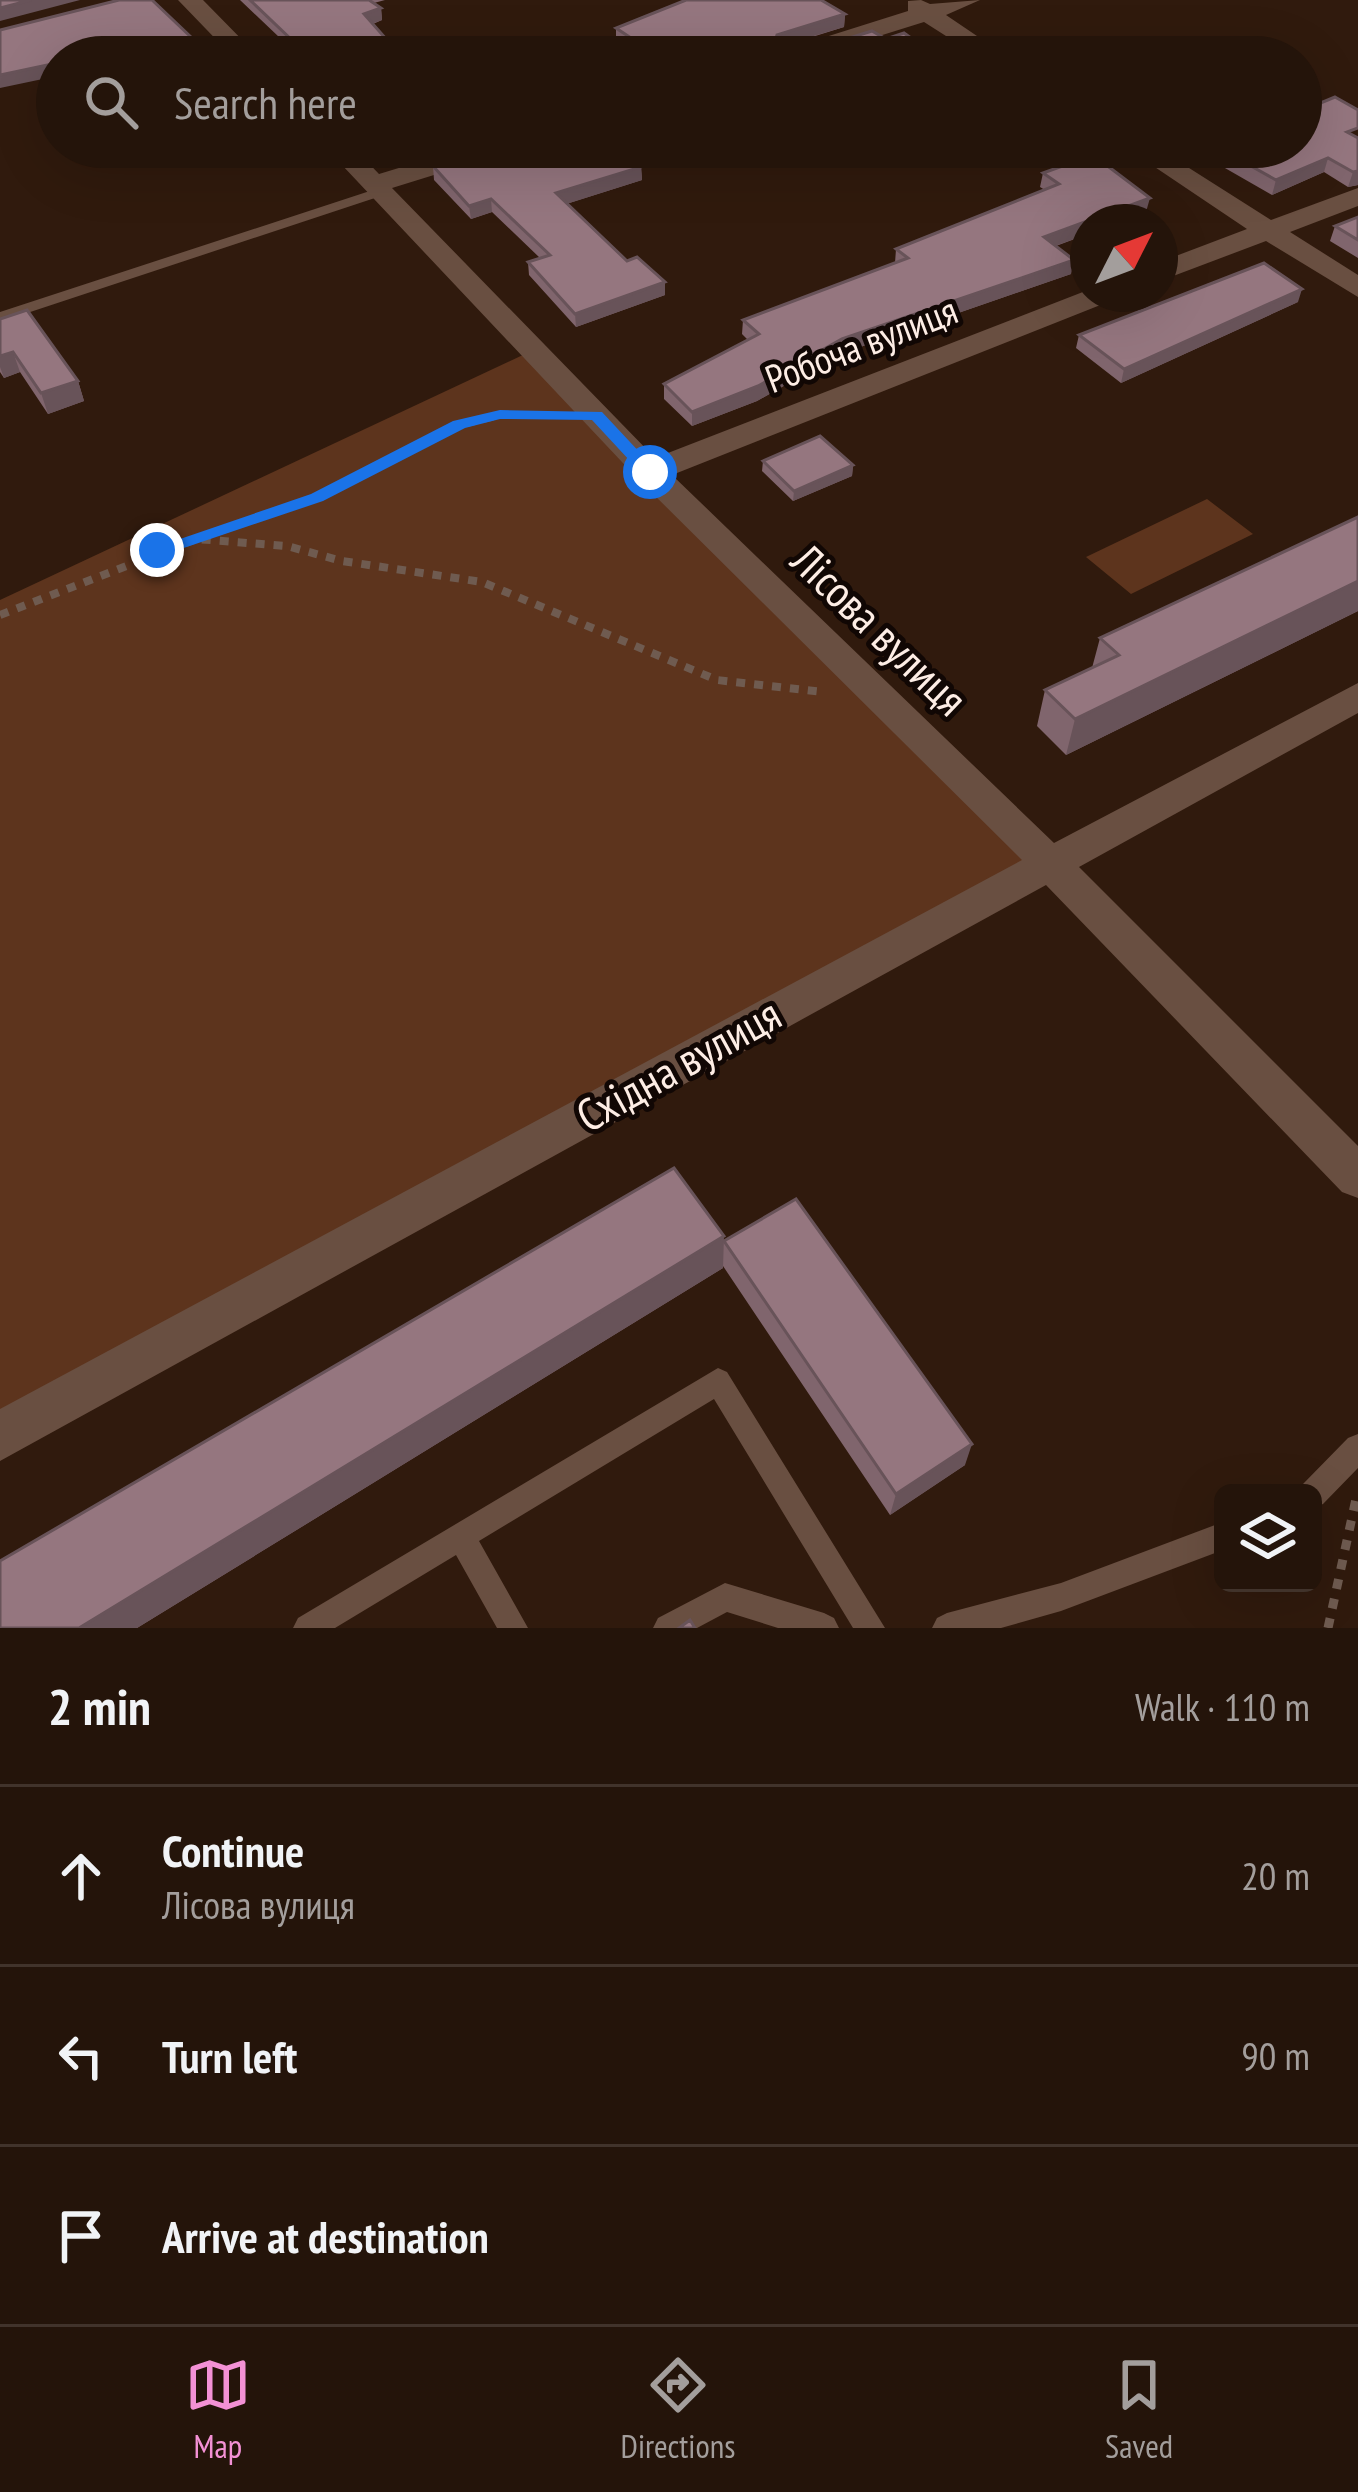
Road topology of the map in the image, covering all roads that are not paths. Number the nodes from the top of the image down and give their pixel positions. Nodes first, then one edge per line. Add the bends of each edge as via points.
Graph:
1 (190, 0) edge
2 (968, 0) edge
3 (917, 7) edge
4 (226, 36) edge
5 (842, 36) edge
6 (963, 36) edge
7 (359, 168) edge
8 (436, 168) edge
9 (1171, 168) edge
10 (379, 188) junction
11 (1358, 196) edge
12 (1267, 230) junction
13 (1178, 265) edge
14 (1358, 288) edge
15 (1070, 307) edge
16 (0, 317) edge
17 (650, 472) junction
18 (1358, 696) edge
19 (1048, 862) junction
20 (1358, 1178) edge
21 (0, 1436) edge
22 (1358, 1448) edge
23 (1322, 1485) edge
24 (461, 1536) junction
25 (1214, 1539) edge
26 (308, 1628) edge
27 (512, 1628) edge
28 (668, 1628) edge
29 (824, 1628) edge
30 (870, 1628) edge
31 (947, 1628) edge

1 - 4 street
2 - 3 street
3 - 5 street
3 - 6 street
7 - 10 street, Лісова вулиця
8 - 10 street
9 - 12 street
10 - 16 lane
10 - 17 street, Лісова вулиця
11 - 12 street
12 - 13 street
12 - 14 street
15 - 17 street, Робоча вулиця
17 - 19 street, Лісова вулиця
18 - 19 street, Східна вулиця
19 - 20 street, Лісова вулиця
19 - 21 street, Східна вулиця
22 - 23 lane
24 - 26 lane
24 - 27 lane
24 - 30 lane via 718,1381
25 - 31 lane via 1061,1597
28 - 29 lane via 725,1597

